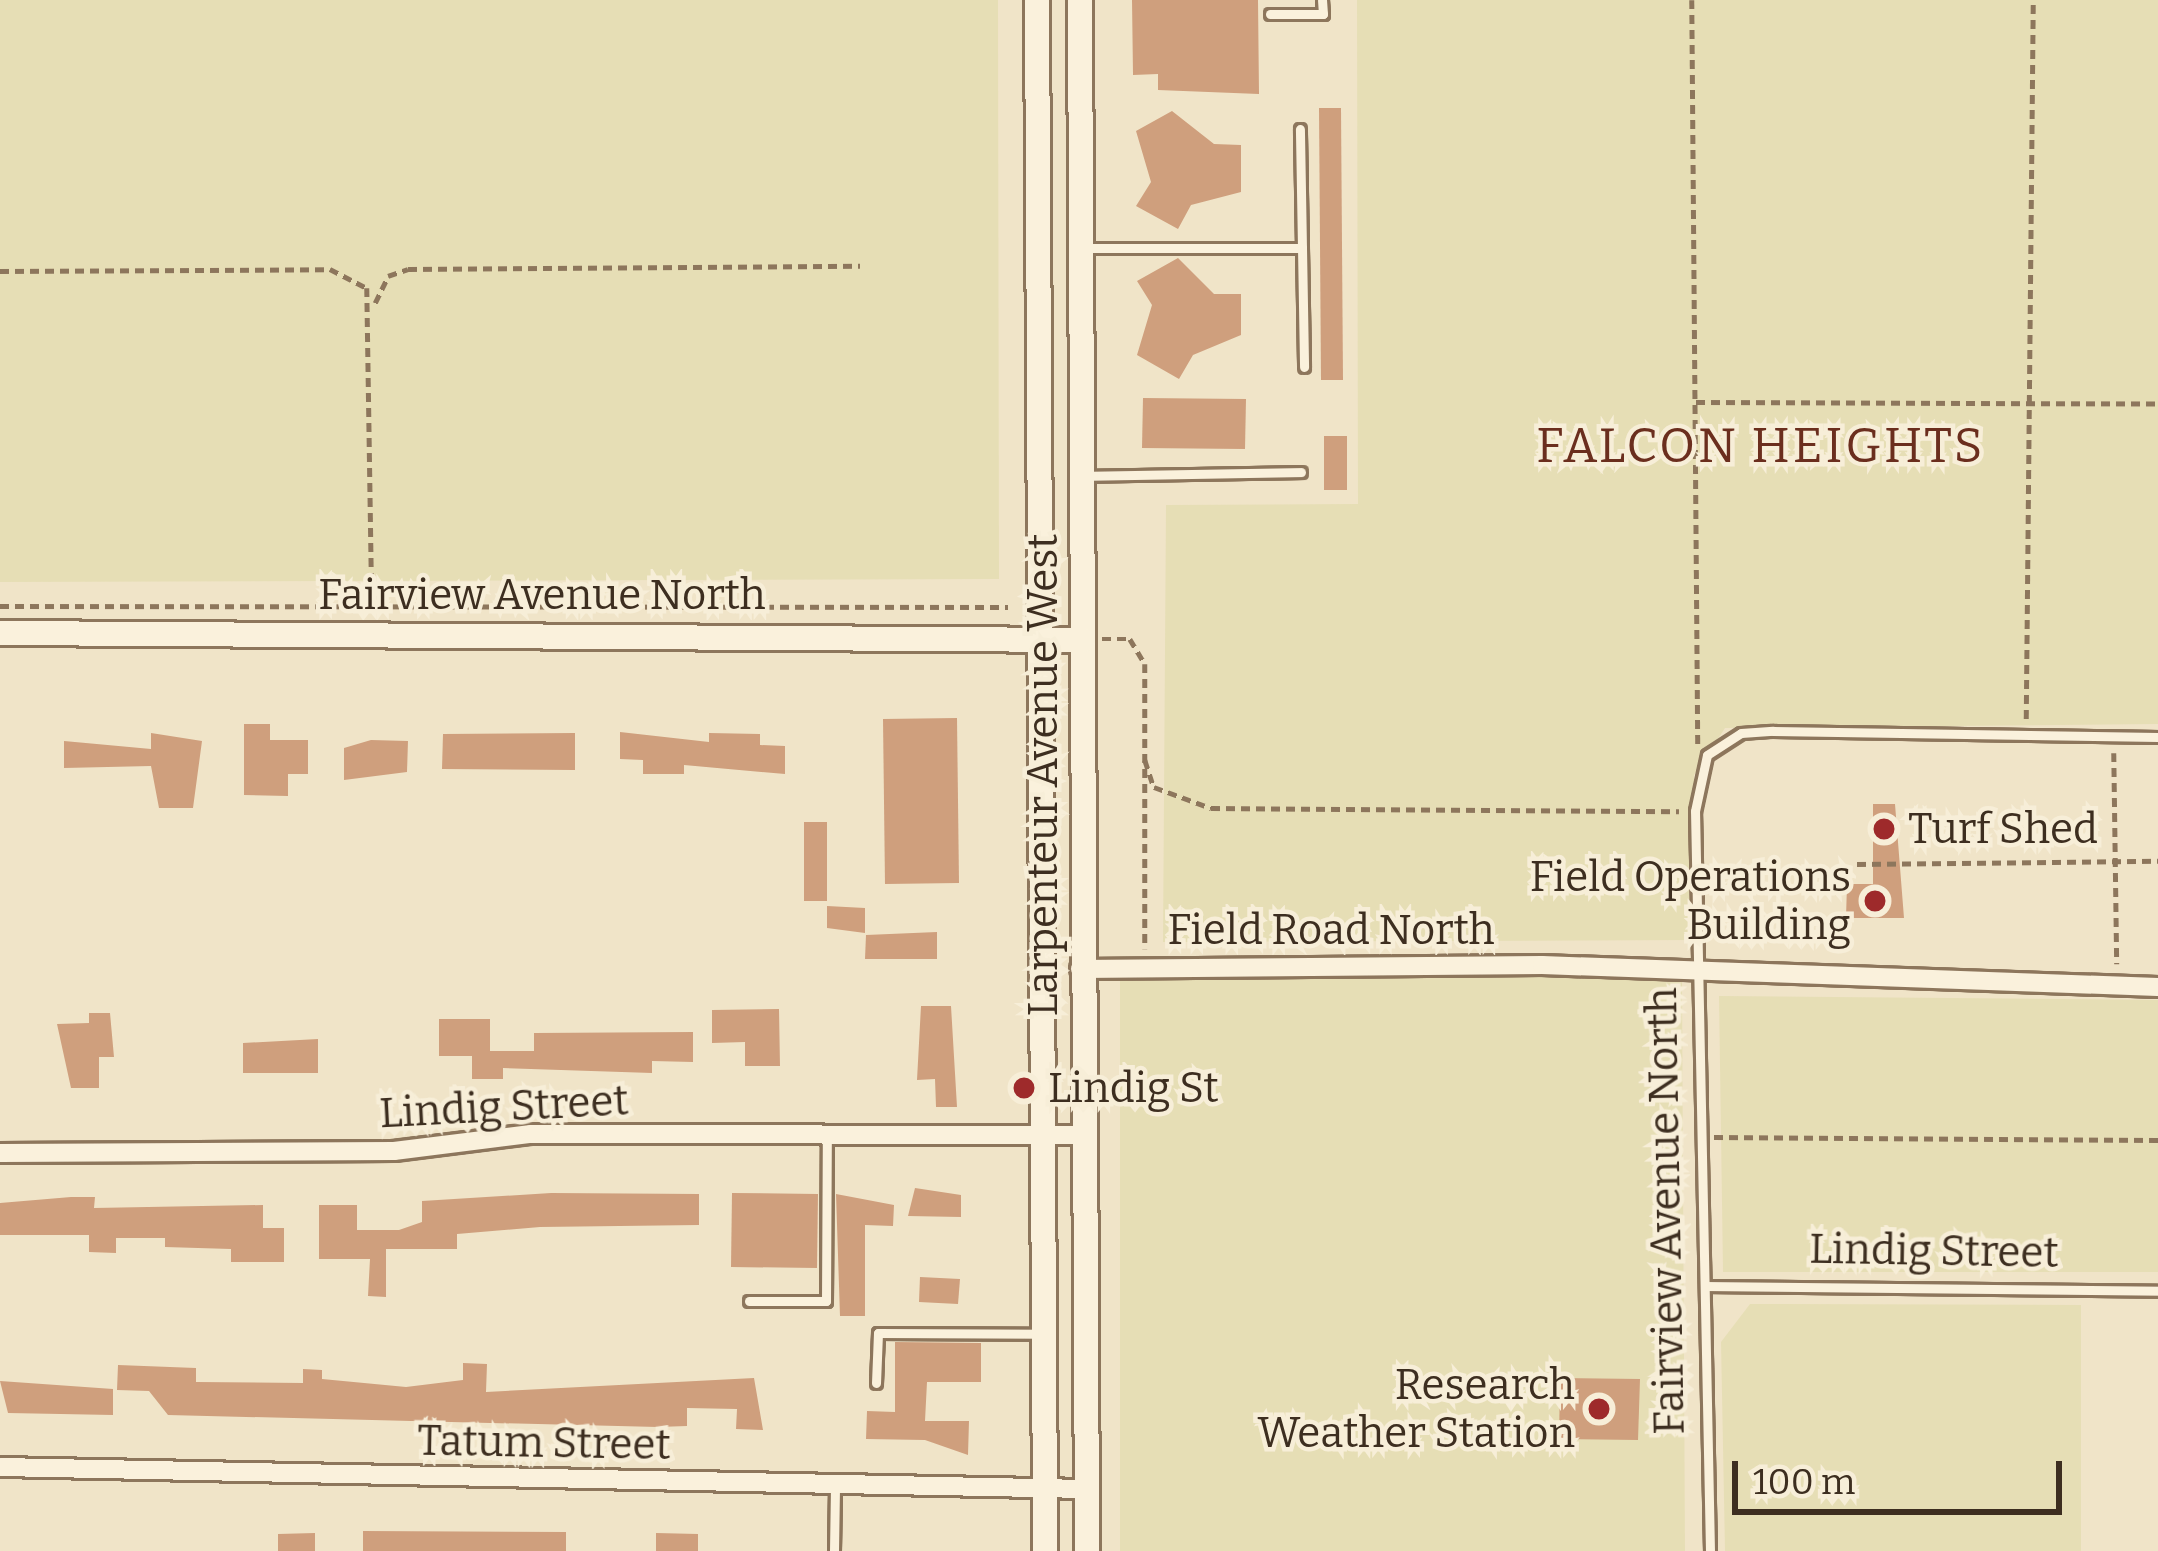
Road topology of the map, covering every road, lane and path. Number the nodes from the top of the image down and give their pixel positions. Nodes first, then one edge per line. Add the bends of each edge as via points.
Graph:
1 (1037, 0) edge
2 (1080, 0) edge
3 (1322, 0) edge
4 (1692, 0) edge
5 (2032, 0) edge
6 (1270, 14) dead end
7 (1300, 129) dead end
8 (1082, 248) junction
9 (1302, 248) junction
10 (860, 266) dead end
11 (0, 271) edge
12 (374, 309) junction
13 (1304, 367) dead end
14 (2031, 399) junction
15 (1695, 401) junction
16 (2158, 404) edge
17 (1301, 472) dead end
18 (1082, 476) junction
19 (0, 606) edge
20 (372, 607) junction
21 (1008, 607) dead end
22 (378, 633) junction
23 (0, 634) edge
24 (1040, 640) junction
25 (1083, 640) junction
26 (2015, 737) junction
27 (2114, 737) junction
28 (2158, 737) edge
29 (1145, 760) junction
30 (1698, 773) junction
31 (1695, 811) junction
32 (2119, 861) junction
33 (2158, 861) edge
34 (1857, 864) dead end
35 (1148, 967) junction
36 (1080, 969) junction
37 (1703, 972) junction
38 (2117, 987) junction
39 (2158, 988) edge
40 (827, 1134) junction
41 (1041, 1135) junction
42 (1084, 1135) junction
43 (1703, 1137) junction
44 (2158, 1140) edge
45 (0, 1153) edge
46 (1708, 1286) junction
47 (2158, 1291) edge
48 (749, 1301) dead end
49 (1043, 1334) junction
50 (876, 1383) dead end
51 (0, 1467) edge
52 (836, 1485) junction
53 (1045, 1489) junction
54 (1087, 1490) junction
55 (834, 1551) edge
56 (1045, 1551) edge
57 (1087, 1551) edge
58 (1710, 1551) edge

1 - 24 main road, Larpenteur Avenue West
2 - 8 main road, Larpenteur Avenue West
3 - 6 lane via 1323,14
4 - 15 path
5 - 14 path
7 - 9 lane
8 - 9 lane
8 - 18 main road, Larpenteur Avenue West
9 - 13 lane
10 - 12 path via 408,269 379,286
11 - 12 path via 330,269 351,274
12 - 20 path
14 - 15 path
14 - 16 path
14 - 26 path via 2029,714
15 - 30 path
17 - 18 lane
18 - 25 main road, Larpenteur Avenue West
19 - 20 path
20 - 21 path
20 - 22 path
22 - 23 main road, Fairview Avenue North
22 - 24 main road, Fairview Avenue North
24 - 25 main road, Fairview Avenue North
24 - 41 main road, Larpenteur Avenue West
25 - 29 path via 1130,639 1145,664
25 - 36 main road, Larpenteur Avenue West
26 - 27 lane
26 - 30 lane via 1741,734
27 - 28 lane
27 - 32 path
29 - 31 path via 1154,788 1211,808
29 - 35 path
30 - 31 lane, Fairview Avenue North
31 - 37 lane, Fairview Avenue North
32 - 33 path
32 - 34 path
32 - 38 path
35 - 36 street, Field Road North
35 - 37 street, Field Road North
36 - 42 main road, Larpenteur Avenue West
37 - 38 street, Field Road North
37 - 43 lane, Fairview Avenue North
38 - 39 street, Field Road North
40 - 41 street, Lindig Street
40 - 45 street, Lindig Street
40 - 48 lane via 826,1301
41 - 42 street, Lindig Street
41 - 49 main road, Larpenteur Avenue West
42 - 54 main road, Larpenteur Avenue West
43 - 44 path
43 - 46 lane, Fairview Avenue North
46 - 47 lane, Lindig Street
46 - 58 lane, Fairview Avenue North
49 - 50 lane via 878,1333
49 - 53 main road, Larpenteur Avenue West
51 - 52 street, Tatum Street
52 - 53 street, Tatum Street
52 - 55 lane
53 - 54 street, Tatum Street
53 - 56 main road, Larpenteur Avenue West
54 - 57 main road, Larpenteur Avenue West

